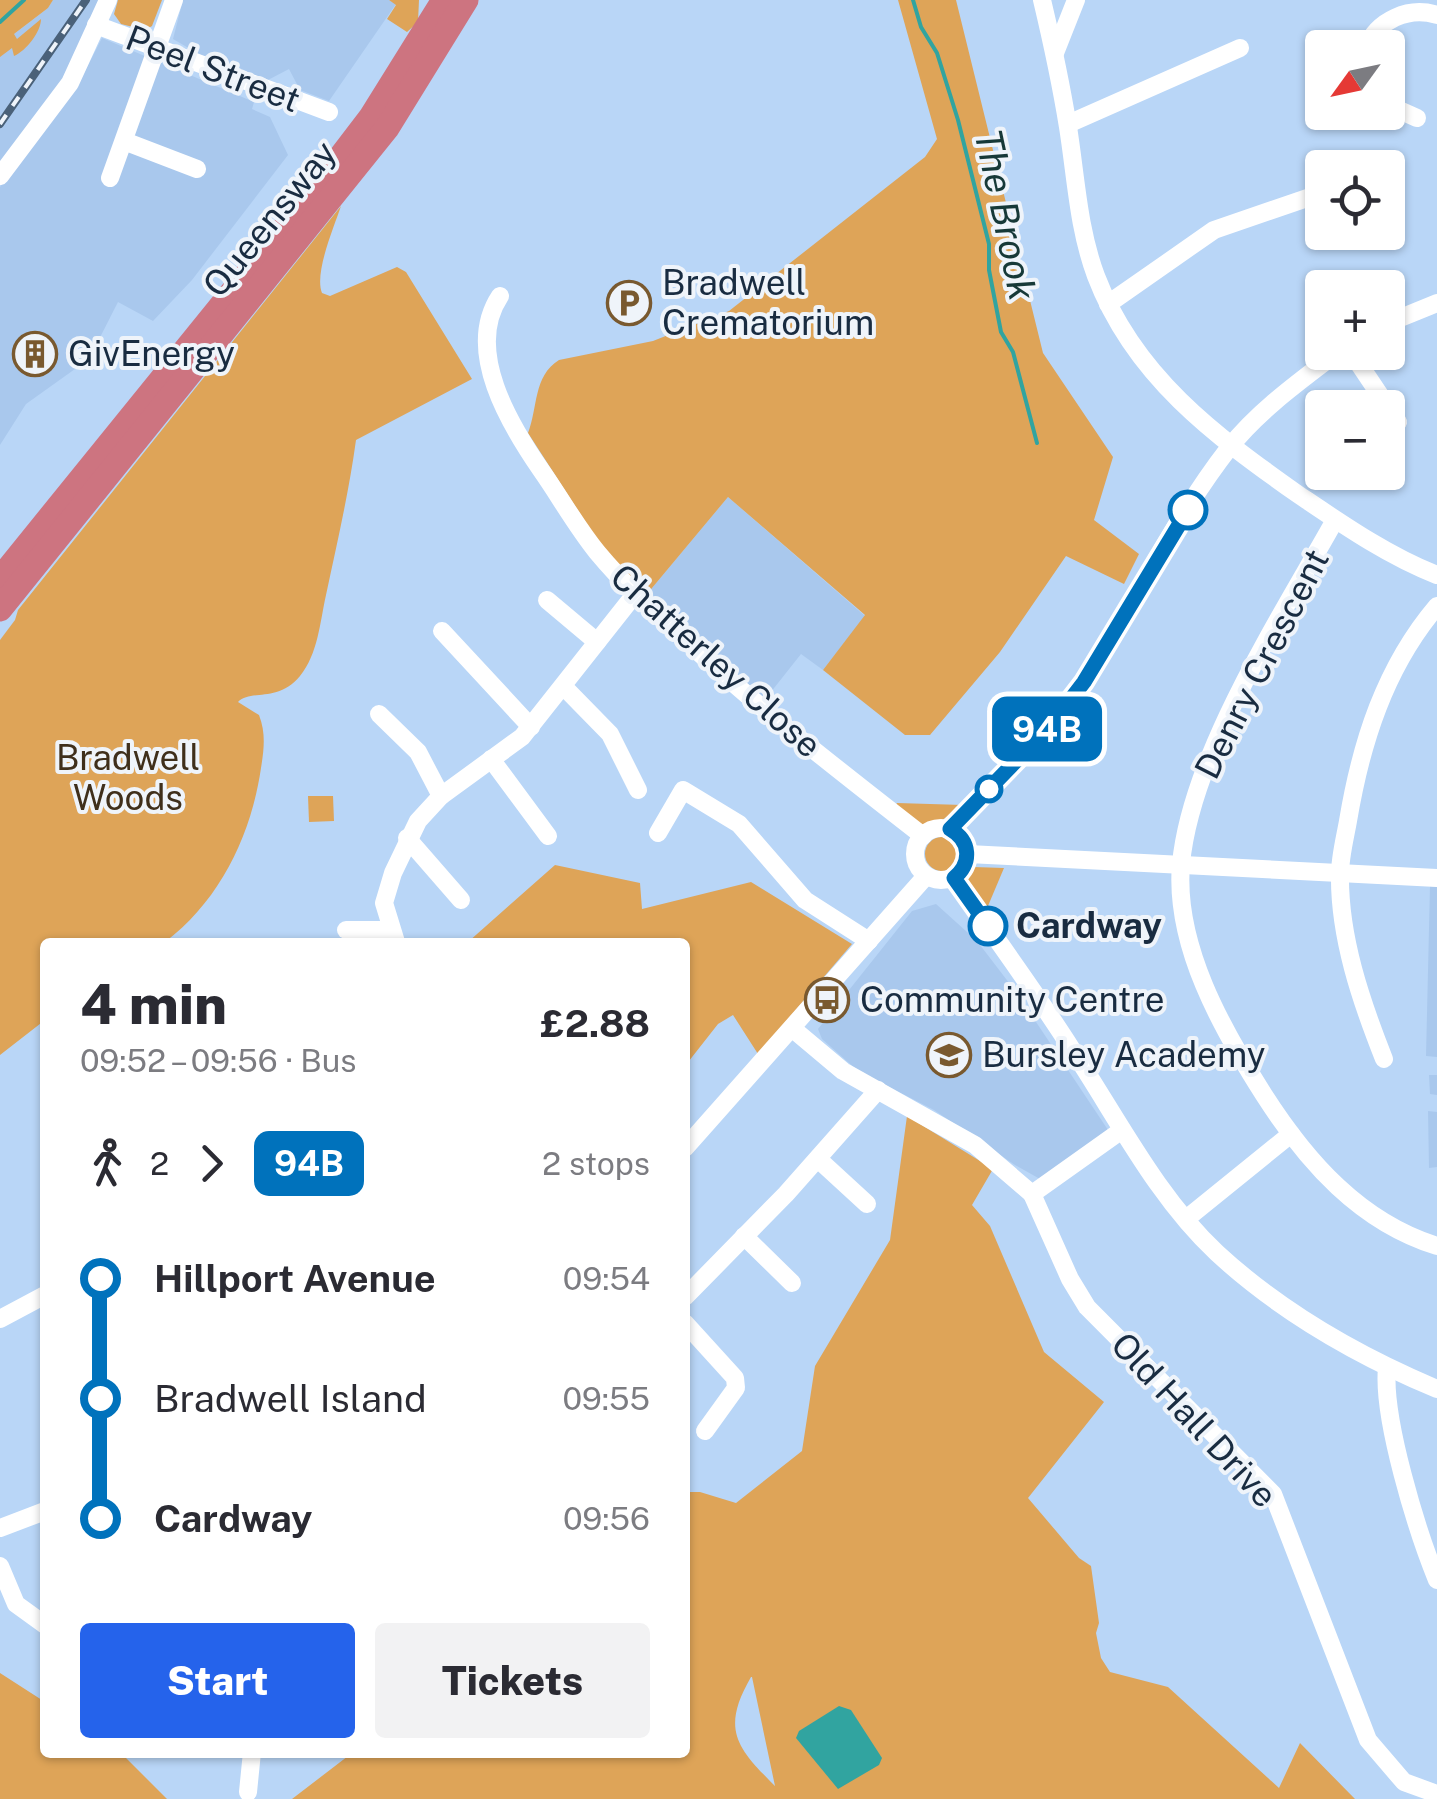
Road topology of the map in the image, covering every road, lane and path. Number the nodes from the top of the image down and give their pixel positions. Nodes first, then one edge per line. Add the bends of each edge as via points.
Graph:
1 (108, 0) edge
2 (174, 0) edge
3 (444, 0) edge
4 (466, 0) edge
5 (1042, 0) edge
6 (1076, 0) edge
7 (1394, 8) edge
8 (1437, 14) edge
9 (96, 25) junction
10 (1376, 30) edge
11 (158, 48) junction
12 (1240, 48) dead end
13 (1054, 53) junction
14 (329, 112) dead end
15 (1405, 113) edge
16 (1417, 118) dead end
17 (1068, 124) junction
18 (124, 141) junction
19 (198, 169) dead end
20 (0, 176) edge
21 (110, 178) dead end
22 (1305, 198) edge
23 (500, 296) dead end
24 (1437, 302) edge
25 (1108, 304) junction
26 (1405, 316) edge
27 (1314, 370) edge
28 (1230, 446) junction
29 (1336, 520) junction
30 (1436, 576) edge
31 (0, 579) edge
32 (635, 594) junction
33 (556, 602) dead end
34 (1437, 606) edge
35 (0, 610) edge
36 (453, 634) dead end
37 (597, 642) junction
38 (564, 687) junction
39 (379, 714) dead end
40 (532, 727) junction
41 (491, 759) junction
42 (638, 790) dead end
43 (442, 796) junction
44 (950, 829) junction
45 (658, 832) dead end
46 (548, 836) dead end
47 (923, 836) junction
48 (407, 838) junction
49 (968, 854) junction
50 (1181, 866) junction
51 (1340, 872) junction
52 (926, 876) junction
53 (954, 878) junction
54 (1437, 878) edge
55 (461, 900) dead end
56 (346, 930) dead end
57 (393, 936) edge
58 (868, 941) junction
59 (793, 1029) junction
60 (1384, 1059) dead end
61 (878, 1090) junction
62 (1122, 1130) junction
63 (1291, 1134) junction
64 (690, 1142) edge
65 (818, 1158) junction
66 (1032, 1194) junction
67 (867, 1204) dead end
68 (1186, 1219) junction
69 (744, 1236) junction
70 (1437, 1246) edge
71 (792, 1283) dead end
72 (690, 1292) edge
73 (40, 1299) edge
74 (0, 1319) edge
75 (690, 1328) edge
76 (1387, 1368) junction
77 (1437, 1388) edge
78 (706, 1424) dead end
79 (40, 1513) edge
80 (0, 1528) edge
81 (0, 1566) edge
82 (1437, 1580) edge
83 (40, 1621) edge
84 (251, 1758) edge
85 (248, 1792) dead end
86 (1437, 1794) edge

1 - 9 street
2 - 11 street
3 - 31 highway, Queensway via 316,189
4 - 35 highway, Queensway via 388,128
5 - 13 street
6 - 13 street
7 - 8 street
7 - 10 street
9 - 11 street, Peel Street
9 - 20 street via 70,82
11 - 14 street, Peel Street
11 - 18 street
12 - 17 street
13 - 17 street
15 - 16 street
17 - 25 street via 1084,232
18 - 19 street
18 - 21 street
22 - 25 street via 1214,230
23 - 32 street, Chatterley Close via 490,316 488,348 502,408 595,550
24 - 26 street
25 - 28 street via 1160,382
27 - 28 street
28 - 29 street
28 - 44 street via 1084,682
29 - 30 street
29 - 50 street, Denry Crescent via 1206,766
32 - 37 street
32 - 47 street, Chatterley Close via 764,712
33 - 37 street
34 - 51 street via 1381,695 1356,777
36 - 40 street
37 - 38 street
38 - 40 street
38 - 42 street via 610,734
39 - 43 street via 418,752
40 - 41 street
41 - 43 street
41 - 46 street
43 - 48 street
44 - 47 street
44 - 49 street
45 - 58 street via 683,790 738,824 805,900
47 - 52 street via 916,859
48 - 55 street
48 - 57 street via 384,903
49 - 50 street
49 - 53 street
50 - 51 street
50 - 63 street, Denry Crescent via 1189,934 1213,1004
51 - 54 street
51 - 60 street via 1356,978
52 - 53 street
52 - 58 street
53 - 62 street
56 - 57 street
58 - 59 street
59 - 61 street
59 - 64 street
61 - 65 street
61 - 66 street via 975,1144
62 - 66 street
62 - 68 street
63 - 68 street
63 - 70 street, Denry Crescent via 1359,1208
65 - 67 street
65 - 69 street
66 - 86 street, Old Hall Drive via 1087,1306 1272,1494 1368,1740 1404,1782
68 - 76 street via 1270,1296
69 - 71 street
69 - 72 street
73 - 74 street
75 - 78 street via 735,1378 736,1388
76 - 77 street
76 - 82 street via 1408,1490
79 - 80 street
81 - 83 street via 16,1604
84 - 85 street

